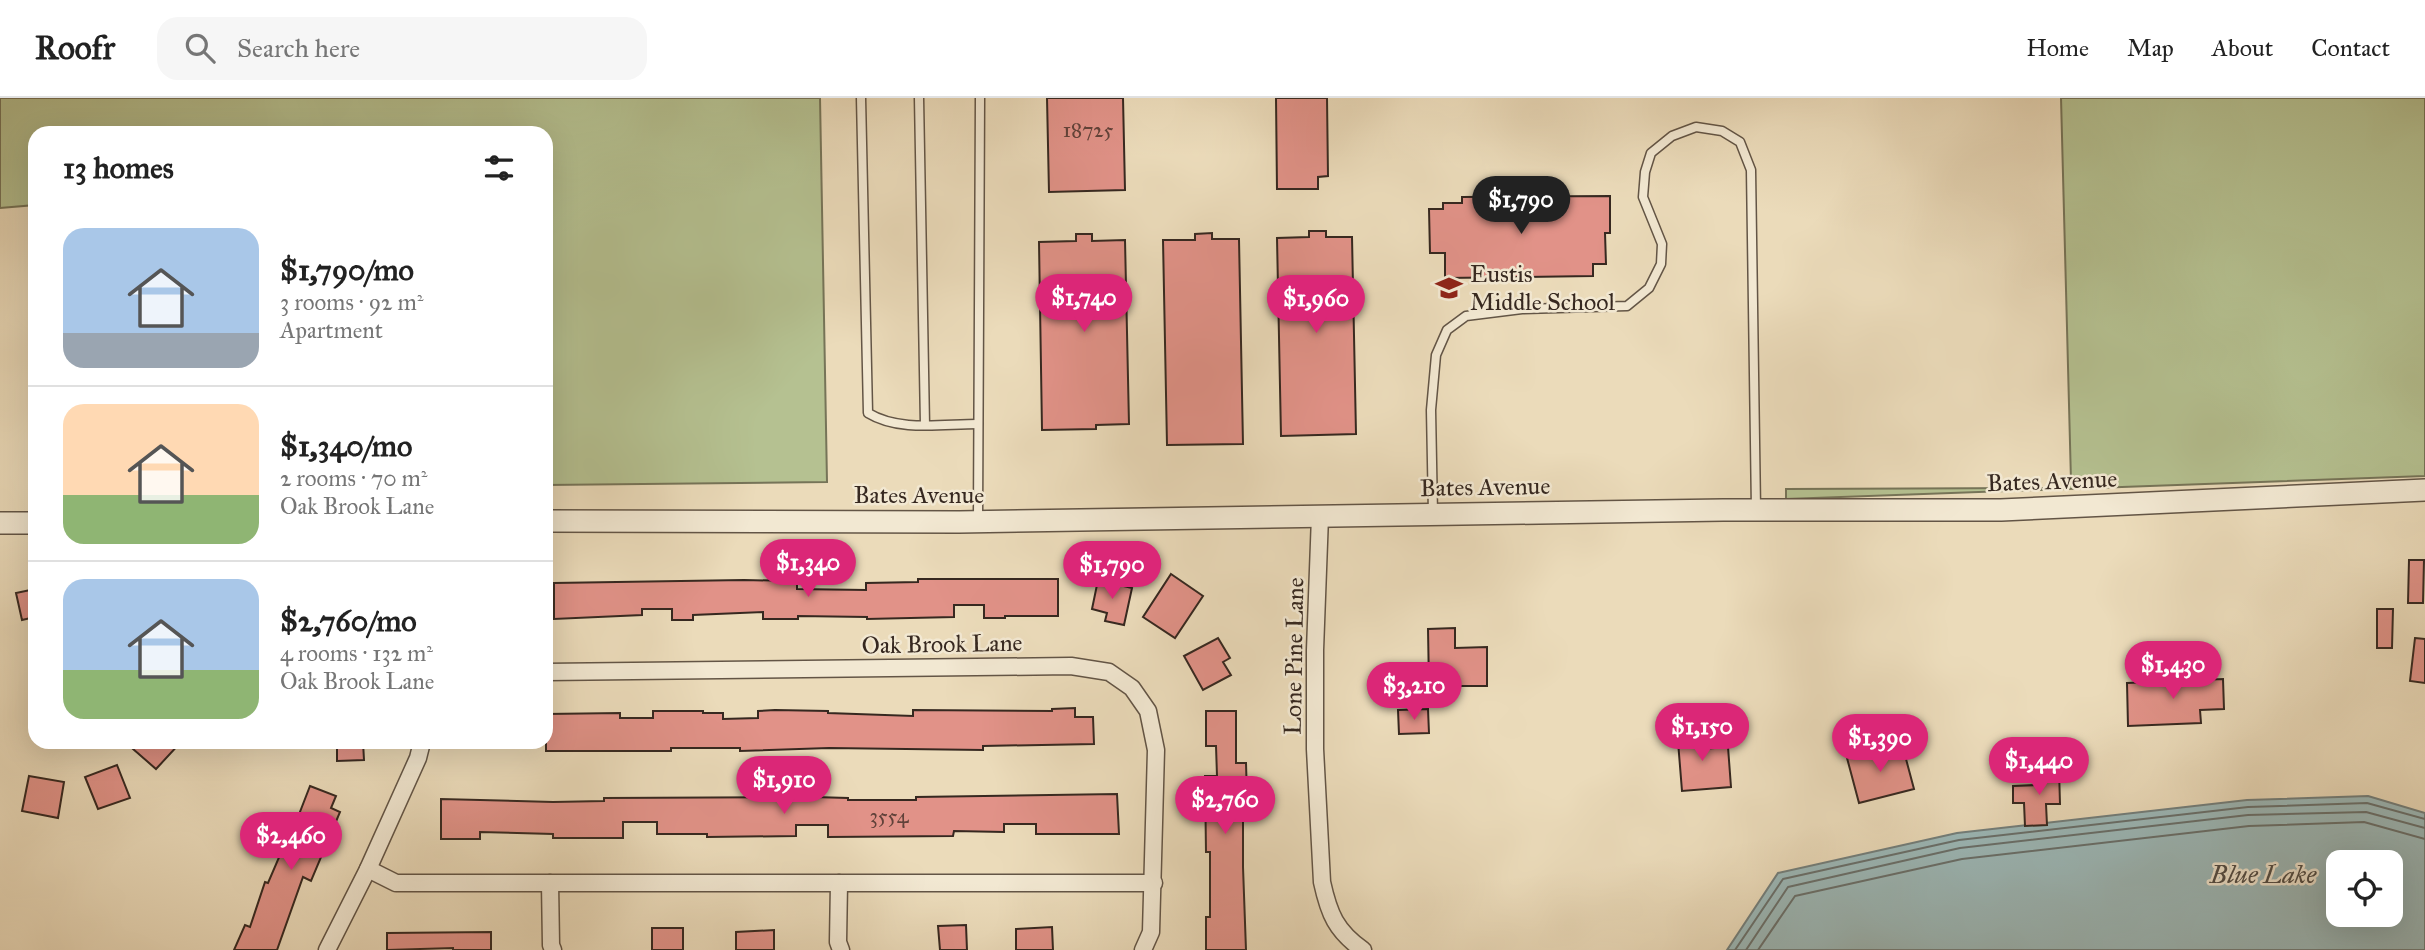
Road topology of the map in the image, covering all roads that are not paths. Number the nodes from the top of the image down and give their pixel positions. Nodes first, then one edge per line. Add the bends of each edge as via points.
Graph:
1 (861, 98) edge
2 (919, 98) edge
3 (979, 98) edge
4 (978, 424) junction
5 (925, 425) junction
6 (2425, 490) edge
7 (1756, 510) junction
8 (1433, 514) junction
9 (1320, 516) junction
10 (553, 521) edge
11 (978, 521) junction
12 (0, 523) edge
13 (28, 523) edge
14 (553, 672) edge
15 (420, 749) edge
16 (368, 869) junction
17 (550, 883) junction
18 (839, 883) junction
19 (1154, 883) junction
20 (327, 950) edge
21 (554, 950) edge
22 (841, 950) edge
23 (1143, 950) edge
24 (1363, 950) edge

1 - 5 lane via 867,413 892,422
2 - 5 lane
3 - 4 lane
4 - 5 lane
4 - 11 lane
6 - 7 street, Bates Avenue via 2001,510
7 - 8 street, Bates Avenue
7 - 8 lane via 1751,170 1740,142 1722,131 1696,127 1672,136 1651,153 1643,197 1662,244 1661,264 1648,288 1627,306 1465,316 1447,330 1436,355 1431,410
8 - 9 street, Bates Avenue
9 - 11 street, Bates Avenue
9 - 24 street, Lone Pine Lane via 1315,749 1322,882 1337,927
10 - 11 street, Bates Avenue
12 - 13 street
14 - 19 street, Oak Brook Lane via 1071,666 1109,672 1132,688 1148,711 1156,750
15 - 16 street
16 - 17 street via 396,883
16 - 20 street
17 - 18 street
17 - 21 street
18 - 19 street
18 - 22 street
19 - 23 street, Oak Brook Lane via 1151,932

